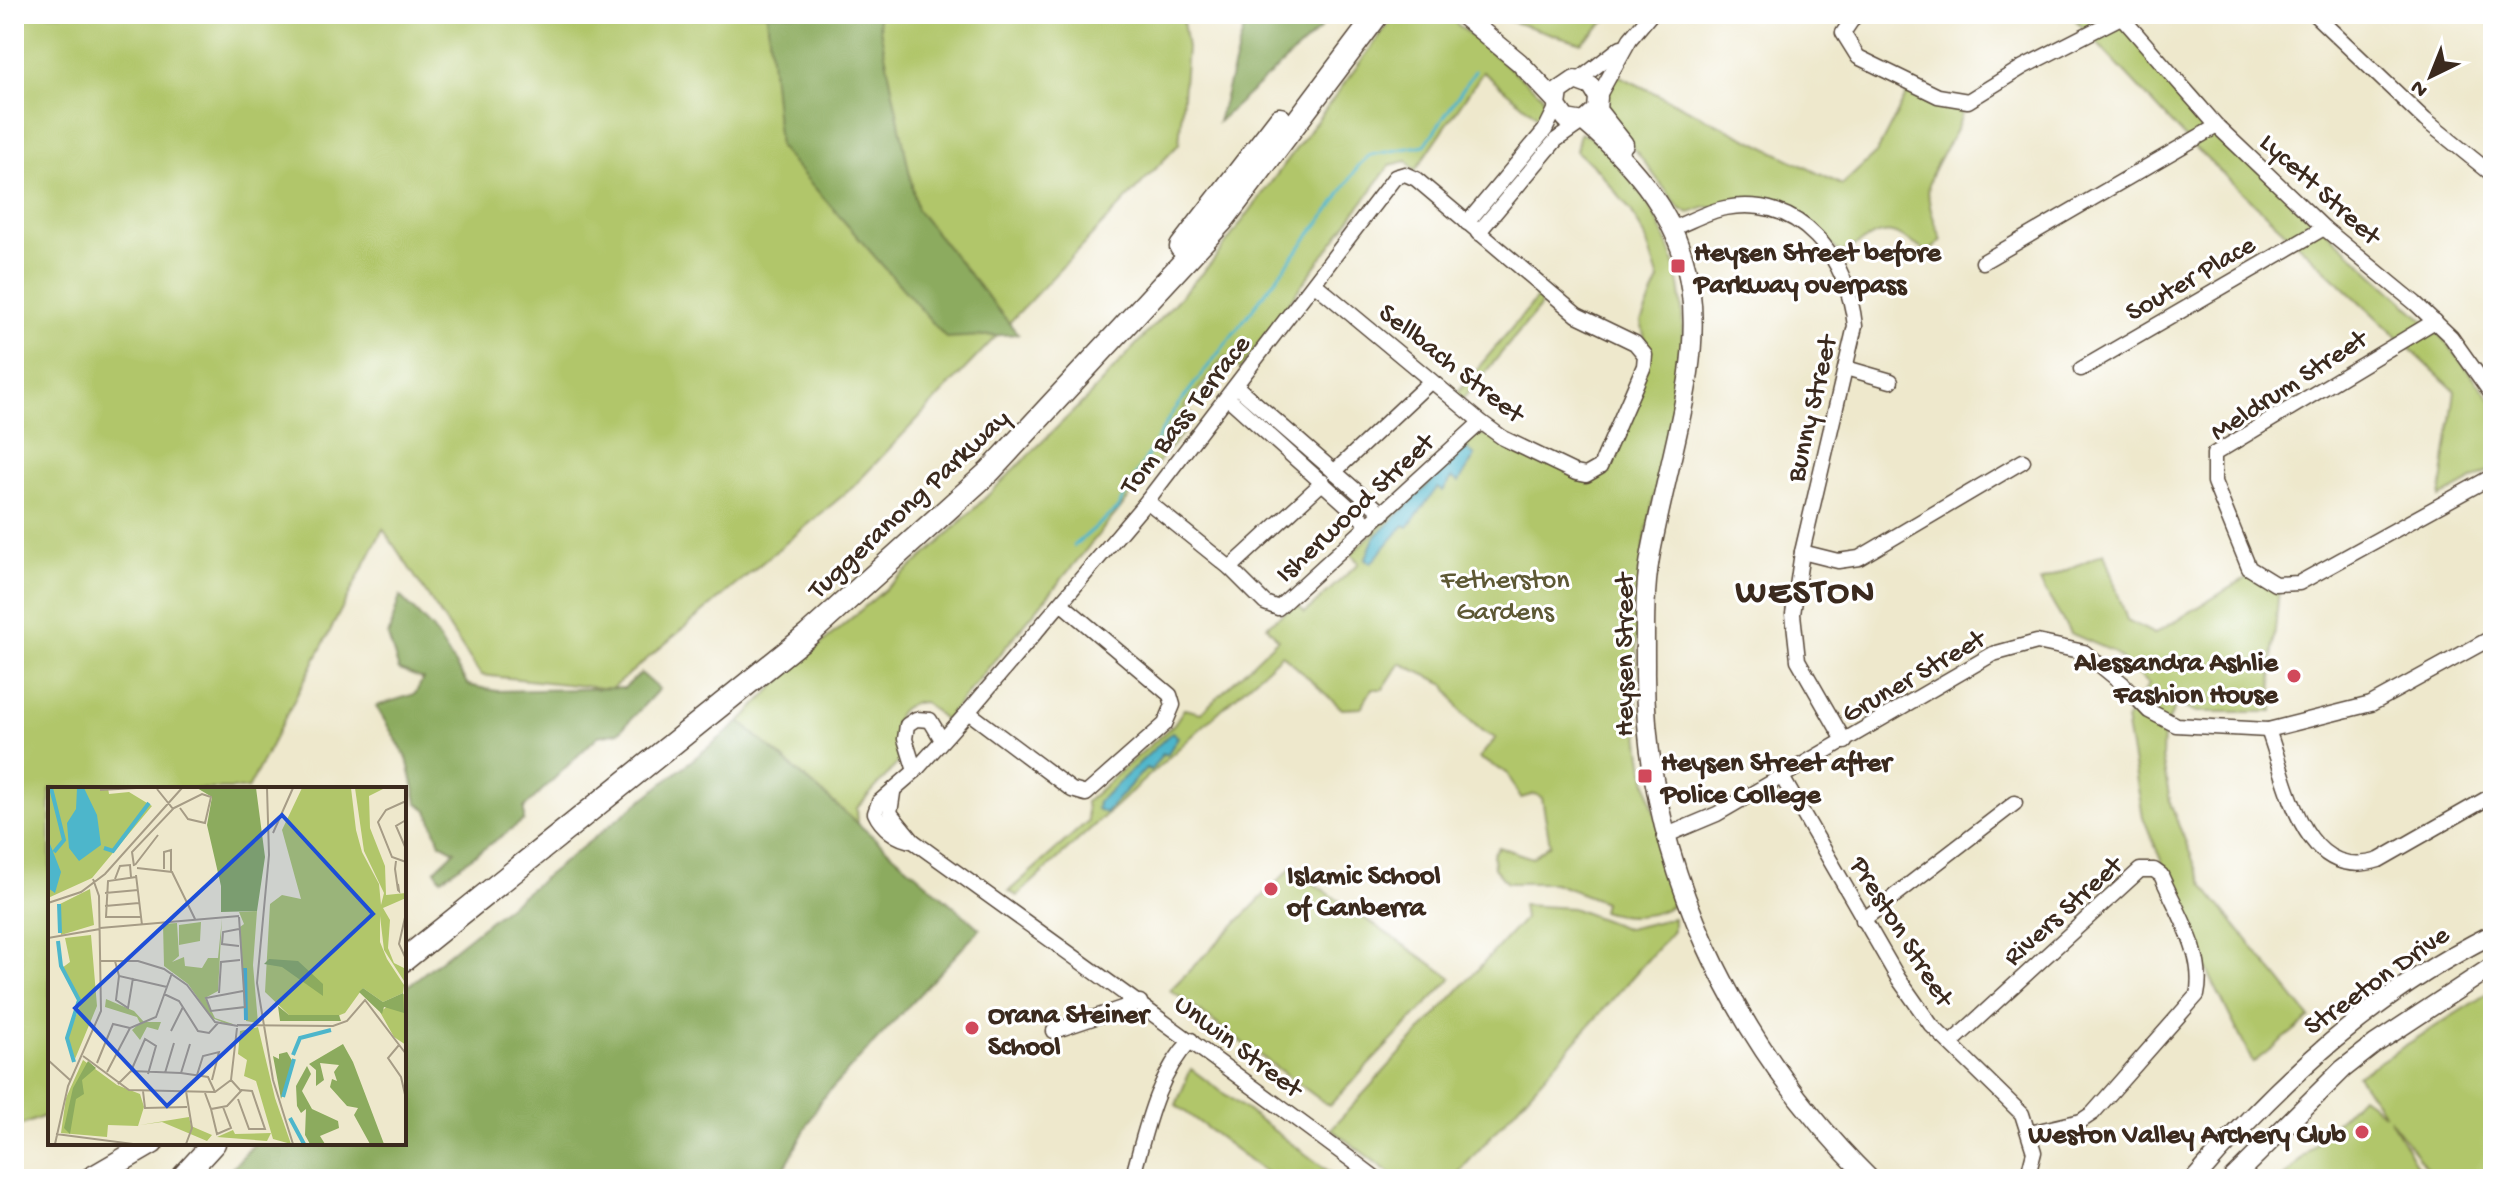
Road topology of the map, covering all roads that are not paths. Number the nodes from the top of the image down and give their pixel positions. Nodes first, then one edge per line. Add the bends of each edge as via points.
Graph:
1 (1362, 14) edge
2 (1378, 14) edge
3 (1461, 14) edge
4 (1651, 14) edge
5 (1856, 14) edge
6 (2314, 14) edge
7 (2120, 15) edge
8 (1630, 39) junction
9 (1519, 62) junction
10 (1575, 81) junction
11 (1556, 103) junction
12 (1590, 113) junction
13 (2217, 126) junction
14 (2493, 175) edge
15 (1678, 226) junction
16 (1473, 228) junction
17 (2324, 228) junction
18 (1983, 262) dead end
19 (1315, 284) junction
20 (2435, 321) junction
21 (1846, 368) junction
22 (2081, 369) dead end
23 (1431, 381) junction
24 (1891, 381) dead end
25 (1233, 393) junction
26 (2493, 396) edge
27 (1481, 422) junction
28 (2023, 461) dead end
29 (2493, 476) edge
30 (1328, 477) junction
31 (1147, 501) junction
32 (1383, 514) junction
33 (1370, 526) junction
34 (1802, 552) junction
35 (1230, 568) junction
36 (1062, 604) junction
37 (2493, 637) edge
38 (968, 712) junction
39 (2268, 730) junction
40 (942, 740) junction
41 (1845, 742) junction
42 (915, 771) junction
43 (1782, 777) junction
44 (893, 793) joint
45 (2493, 795) edge
46 (2015, 803) dead end
47 (1667, 835) junction
48 (1863, 920) junction
49 (2493, 934) edge
50 (406, 941) edge
51 (406, 958) edge
52 (2493, 966) edge
53 (1140, 1002) junction
54 (1054, 1031) dead end
55 (1191, 1040) junction
56 (1951, 1043) junction
57 (2030, 1133) junction
58 (149, 1145) edge
59 (195, 1145) edge
60 (215, 1145) edge
61 (216, 1145) edge
62 (90, 1179) edge
63 (164, 1179) edge
64 (181, 1179) edge
65 (193, 1179) edge
66 (1132, 1179) edge
67 (1377, 1179) edge
68 (1870, 1179) edge
69 (2027, 1179) edge
70 (2195, 1179) edge
71 (2232, 1179) edge

1 - 50 highway, Tuggeranong Parkway via 1176,253 976,465 796,627
2 - 51 highway, Tuggeranong Parkway via 1222,221 990,471 808,635
3 - 9 main road, Heysen Street
4 - 8 street
5 - 7 street via 1843,33 1858,57 1938,96 1968,101
6 - 14 street via 2425,120
7 - 13 street, Lycett Street
8 - 10 street
8 - 12 street
9 - 10 main road, Heysen Street
9 - 11 main road, Heysen Street
10 - 11 main road via 1559,91
10 - 12 main road, Heysen Street via 1591,86
11 - 12 main road, Heysen Street via 1566,119
11 - 16 street via 1545,130
12 - 15 main road, Heysen Street via 1646,170
12 - 16 street via 1556,140
13 - 17 street, Lycett Street
13 - 18 street
15 - 21 street, Bunny Street via 1726,208 1767,210 1819,236 1838,262 1852,297 1855,326
15 - 47 main road, Heysen Street via 1690,255 1694,341 1650,561 1645,669 1649,745
16 - 19 street, Tom Bass Terrace via 1416,179 1398,175
16 - 27 street, Sellbach Street via 1577,315 1635,343 1645,355 1600,467 1586,475 1503,438
17 - 20 street, Lycett Street
17 - 22 street, Souter Place
19 - 23 street, Sellbach Street
19 - 25 street, Tom Bass Terrace
20 - 26 street, Lycett Street
20 - 29 street, Meldrum Street via 2214,454 2214,482 2249,568 2275,584 2299,583
21 - 24 street
21 - 34 street, Bunny Street
23 - 27 street, Sellbach Street
23 - 30 street
25 - 30 street
25 - 31 street, Tom Bass Terrace
27 - 32 street, Isherwood Street
28 - 34 street via 1859,558 1838,561
30 - 32 street
30 - 33 street
30 - 35 street
31 - 35 street, Isherwood Street
31 - 36 street, Tom Bass Terrace
32 - 33 street, Isherwood Street
33 - 35 street, Isherwood Street via 1278,608 1265,603
34 - 41 street, Bunny Street via 1793,614 1798,660
36 - 38 street, Tom Bass Terrace
36 - 38 street via 1170,695 1173,705 1165,724 1086,794 1072,790
37 - 39 street, Gruner Street via 2371,704
38 - 40 street, Tom Bass Terrace
39 - 41 street, Gruner Street via 2176,725 2149,711 2084,652 2037,642 1993,654
39 - 45 street via 2306,832 2317,849 2335,860 2379,860
40 - 42 street, Tom Bass Terrace
40 - 42 street via 930,720 907,725 905,739
41 - 43 street, Gruner Street
42 - 44 street, Tom Bass Terrace
43 - 47 street, Gruner Street
43 - 48 street, Preston Street
44 - 53 street, Unwin Street via 879,802 877,818 887,829 913,841
46 - 48 street
47 - 68 main road, Heysen Street via 1690,909 1728,994 1812,1118
48 - 56 street, Preston Street via 1915,1002
49 - 70 main road, Streeton Drive via 2361,1016 2321,1049
52 - 71 main road, Streeton Drive via 2343,1069
53 - 54 street
53 - 55 street, Unwin Street
55 - 66 street via 1162,1079
55 - 67 street, Unwin Street
56 - 57 street, Preston Street via 2022,1114
56 - 57 street, Rivers Street via 2140,870 2161,875 2193,949 2201,978 2197,995 2093,1113
57 - 69 street via 2034,1152
58 - 62 highway
59 - 63 highway
60 - 64 highway
61 - 65 highway

